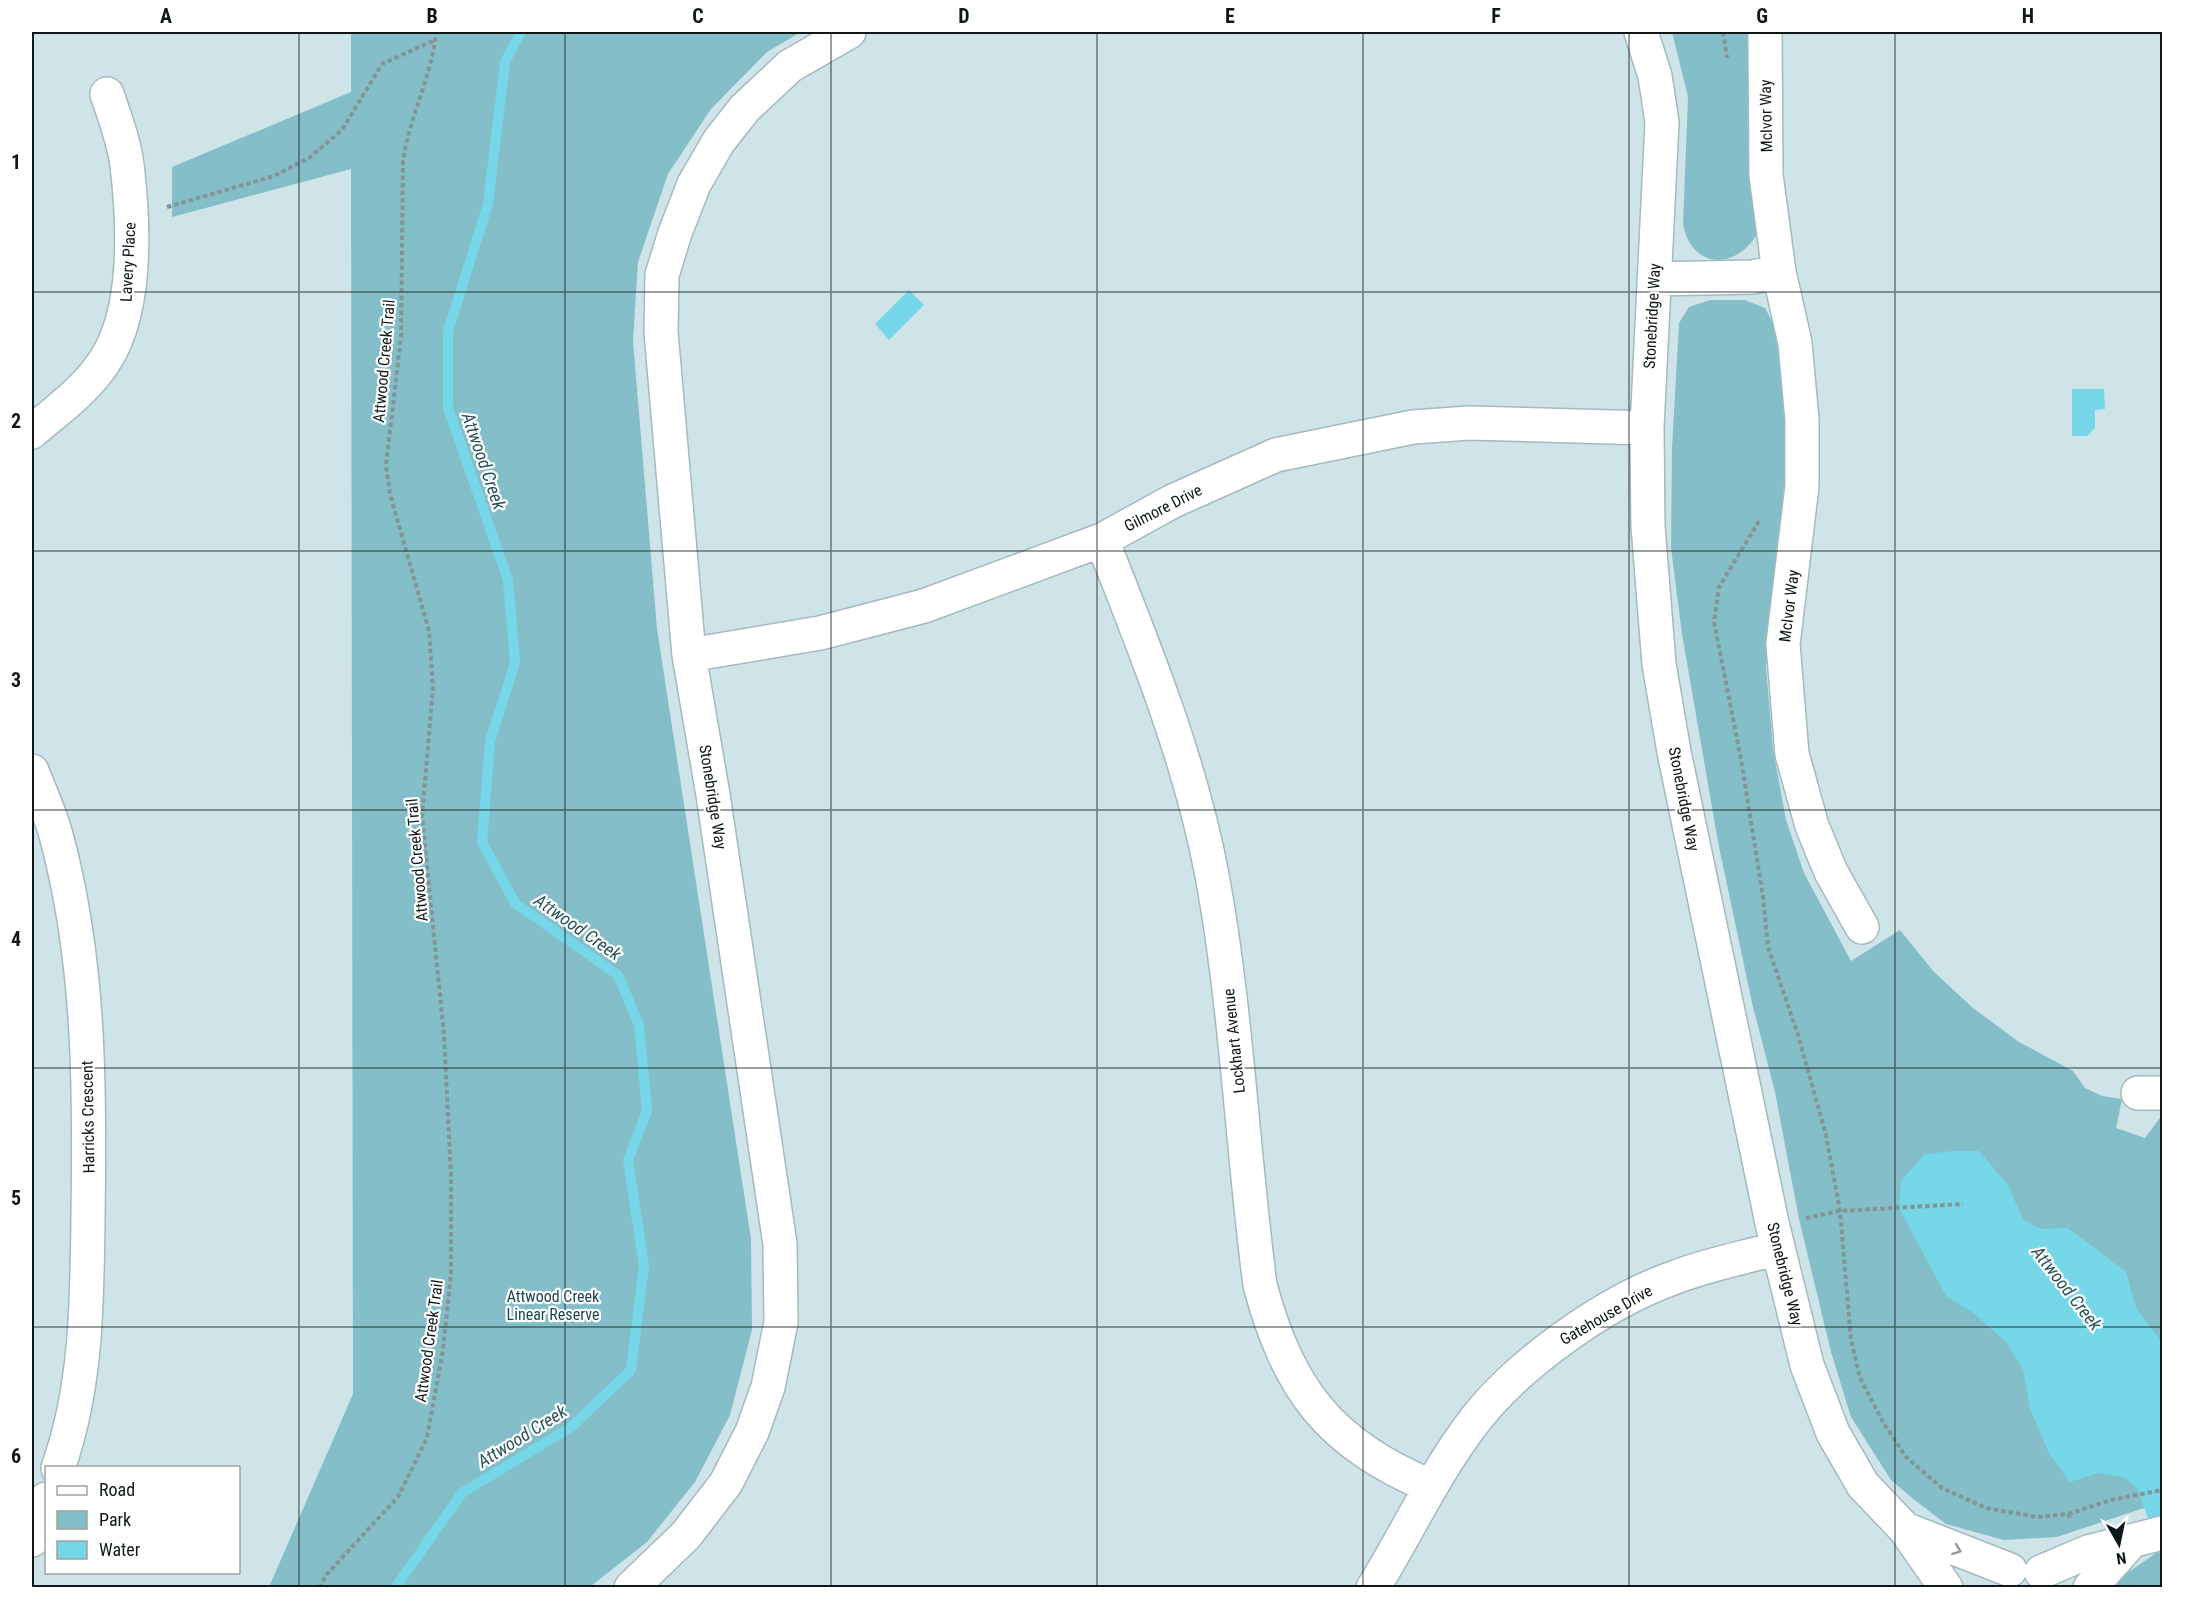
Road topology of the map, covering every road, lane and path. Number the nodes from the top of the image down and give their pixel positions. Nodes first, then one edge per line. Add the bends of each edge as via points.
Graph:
1 (436, 32) edge
2 (849, 32) edge
3 (1641, 32) edge
4 (1765, 32) edge
5 (435, 40) junction
6 (107, 94) dead end
7 (130, 218) junction
8 (1779, 272) junction
9 (1654, 279) junction
10 (1647, 428) junction
11 (32, 432) edge
12 (1102, 540) junction
13 (689, 655) junction
14 (32, 771) edge
15 (1862, 927) dead end
16 (1963, 1204) dead end
17 (1840, 1211) dead end
18 (1778, 1248) junction
19 (58, 1466) edge
20 (1430, 1486) junction
21 (2163, 1490) edge
22 (45, 1502) edge
23 (2068, 1514) dead end
24 (1905, 1529) junction
25 (2163, 1533) edge
26 (32, 1540) edge
27 (2130, 1543) junction
28 (2038, 1577) edge
29 (319, 1587) edge
30 (631, 1587) edge
31 (1372, 1587) edge
32 (1946, 1587) edge
33 (1981, 1587) edge
34 (2090, 1587) edge

1 - 5 path, Attwood Creek Trail
2 - 13 street, Stonebridge Way via 790,66 745,108 719,141 694,183 662,275 661,332
3 - 9 street, Stonebridge Way via 1655,76 1662,122
4 - 8 street, McIvor Way via 1766,175
5 - 7 path via 382,64 342,130 309,158 274,176
5 - 29 path, Attwood Creek Trail via 433,62 405,151 401,336 386,465 390,494 429,631 433,688 422,816 444,1035 451,1274 443,1350 426,1438 398,1497
6 - 7 street, Lavery Place via 122,138
7 - 11 street, Lavery Place via 128,301 119,333 105,362 85,385
8 - 9 street via 1752,277
8 - 15 street, McIvor Way via 1796,343 1802,420 1802,486 1783,644 1791,754 1812,826
9 - 10 street, Stonebridge Way
10 - 12 street, Gilmore Drive via 1469,423 1377,432 1276,455 1173,501
10 - 18 street, Stonebridge Way via 1648,526 1659,664
12 - 13 street, Gilmore Drive via 924,606 820,633
12 - 20 street, Lockhart Avenue via 1159,686 1189,779 1212,874 1230,1003 1256,1254 1270,1325 1291,1373 1319,1412 1357,1448
13 - 30 street, Stonebridge Way via 778,1233 781,1322 768,1387 752,1432 726,1483 686,1536
14 - 19 street, Harricks Crescent via 55,832 73,909 82,966 90,1096 87,1295 80,1383
16 - 17 path
18 - 20 street, Gatehouse Drive via 1672,1278 1609,1309 1557,1342 1506,1386 1470,1426
18 - 24 street, Stonebridge Way via 1807,1365 1833,1433 1863,1485
20 - 31 street, Gatehouse Drive
21 - 23 path via 2111,1500
22 - 26 street
24 -> 28 street, Stonebridge Way
24 - 32 street, Stonebridge Way
25 - 27 street
27 - 28 street via 2088,1552
27 - 34 street
28 - 33 street via 1994,1577

